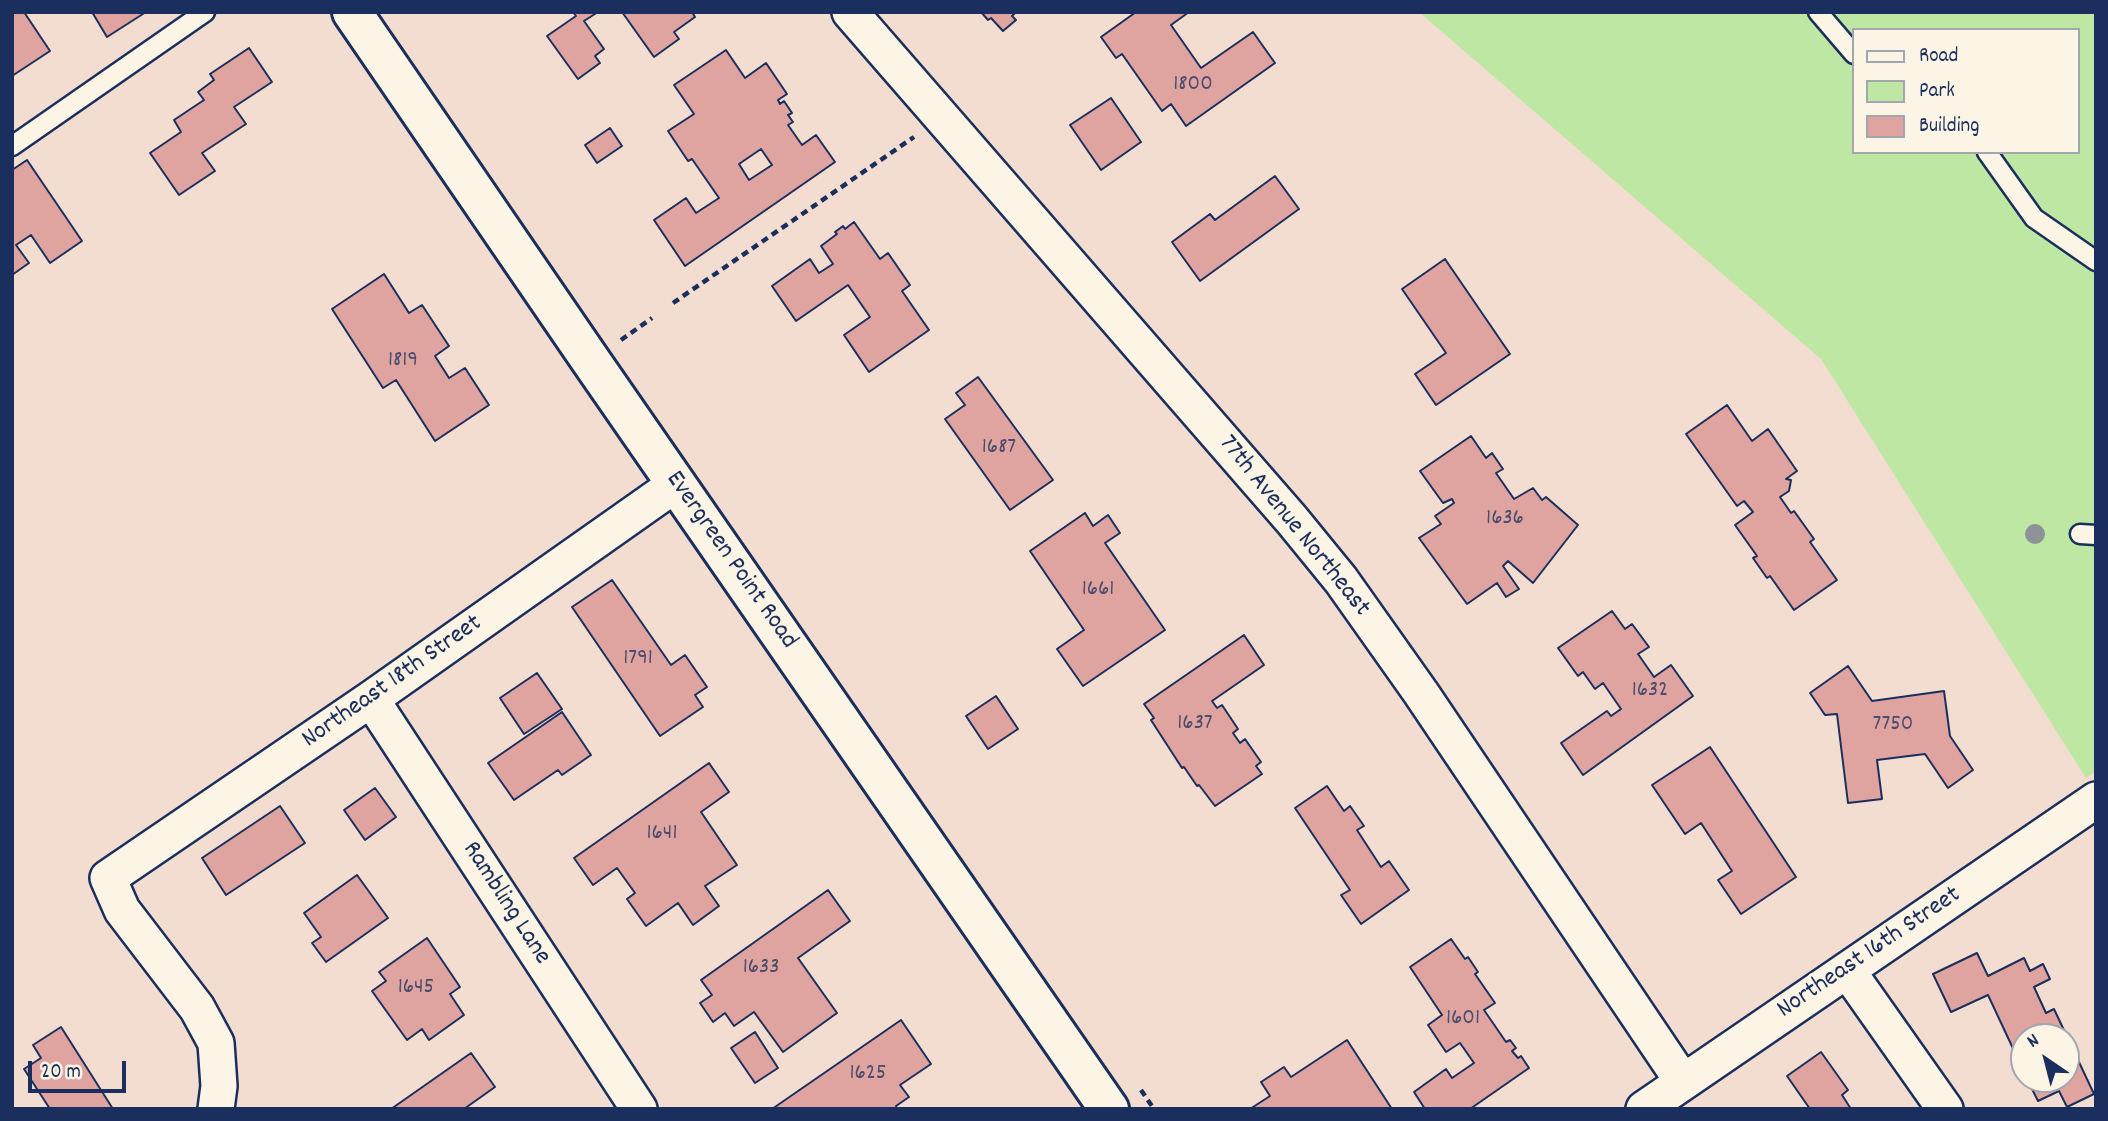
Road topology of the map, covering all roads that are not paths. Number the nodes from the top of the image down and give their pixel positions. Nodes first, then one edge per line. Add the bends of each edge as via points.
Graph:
1 (205, 12) edge
2 (352, 12) edge
3 (850, 12) edge
4 (1818, 12) edge
5 (1853, 53) edge
6 (12, 146) edge
7 (1988, 154) edge
8 (2096, 261) edge
9 (676, 484) junction
10 (371, 699) junction
11 (2096, 800) edge
12 (1847, 970) junction
13 (1683, 1082) junction
14 (216, 1109) edge
15 (639, 1109) edge
16 (1110, 1109) edge
17 (1644, 1109) edge
18 (1945, 1109) edge

1 - 6 lane
2 - 9 street, Evergreen Point Road
3 - 13 street, 77th Avenue Northeast via 1341,580
4 - 5 lane
7 - 8 lane via 2034,218
9 - 10 street, Northeast 18th Street
9 - 16 street, Evergreen Point Road
10 - 14 street, Northeast 18th Street via 108,878 122,910 197,1008 215,1043
10 - 15 street, Rambling Lane
11 - 12 street, Northeast 16th Street
12 - 13 street, Northeast 16th Street
12 - 18 street
13 - 17 street, Northeast 16th Street

